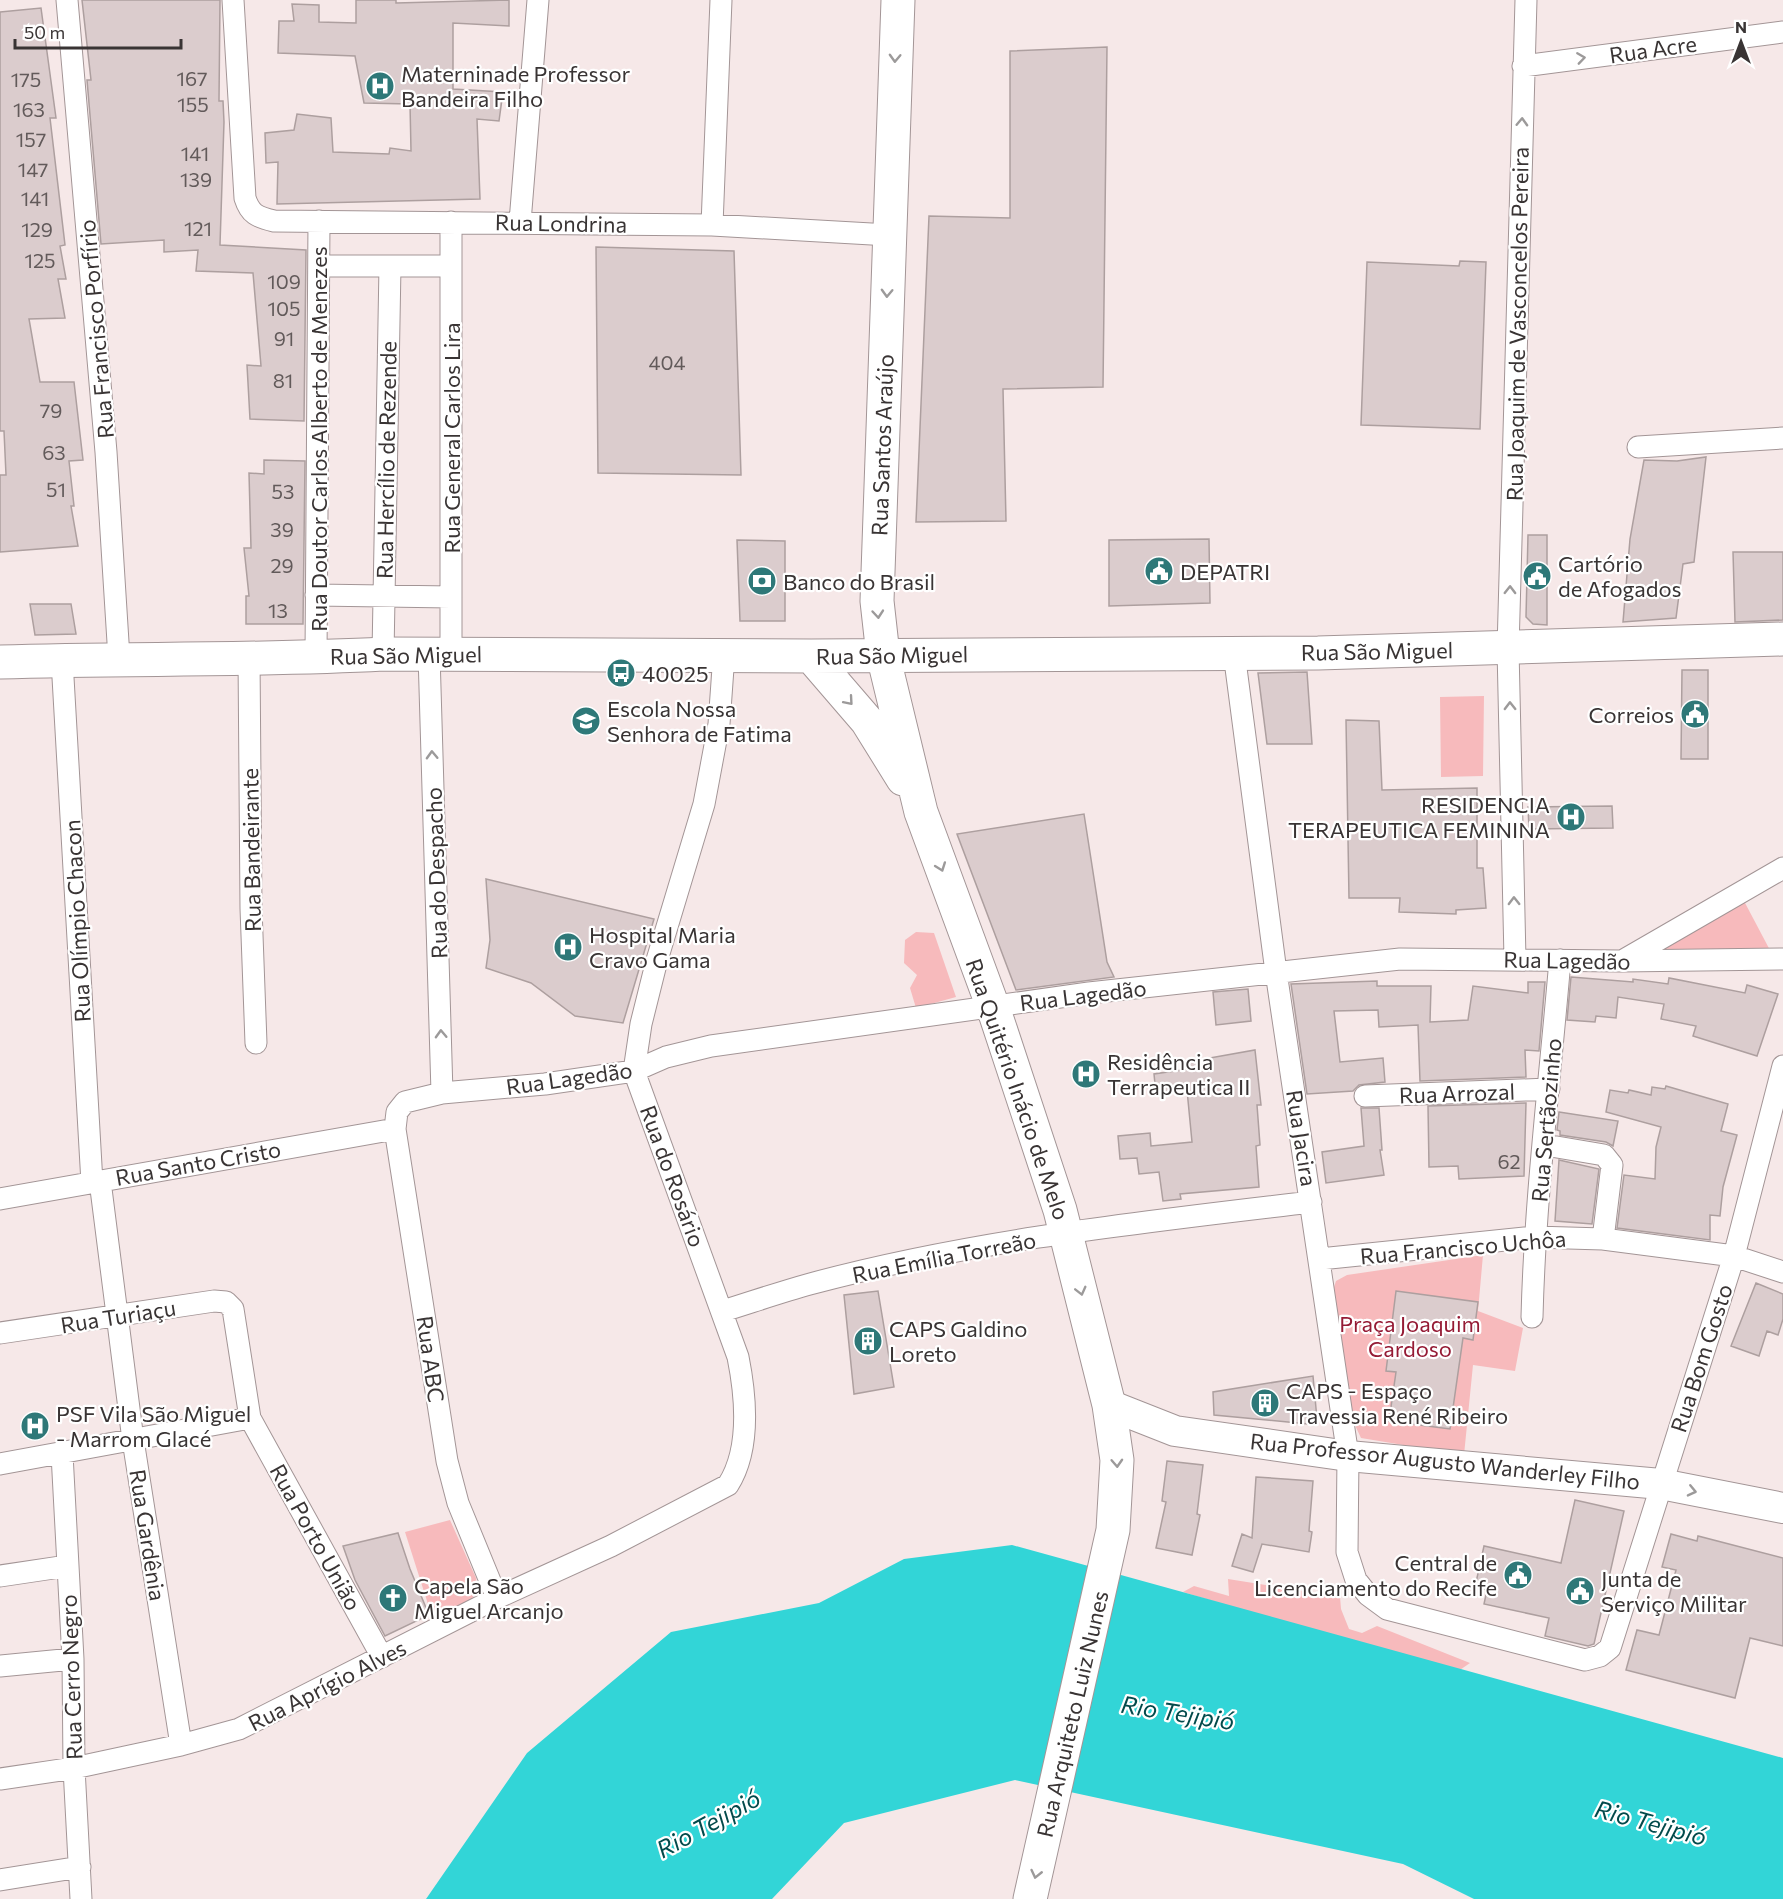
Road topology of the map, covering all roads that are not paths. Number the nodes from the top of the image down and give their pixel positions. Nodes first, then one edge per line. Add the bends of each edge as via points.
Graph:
1 (67, 0) edge
2 (233, 0) edge
3 (538, 0) edge
4 (721, 0) edge
5 (898, 0) edge
6 (1526, 0) edge
7 (1783, 32) edge
8 (1523, 66) junction
9 (319, 221) junction
10 (451, 222) junction
11 (520, 222) junction
12 (712, 225) junction
13 (889, 235) junction
14 (319, 266) junction
15 (390, 266) junction
16 (451, 266) junction
17 (1783, 438) edge
18 (1638, 447) dead end
19 (316, 595) junction
20 (384, 596) junction
21 (451, 597) junction
22 (1783, 639) edge
23 (1508, 649) junction
24 (1234, 653) junction
25 (383, 654) junction
26 (440, 654) junction
27 (724, 654) junction
28 (883, 655) junction
29 (249, 657) junction
30 (316, 657) junction
31 (811, 657) junction
32 (119, 658) junction
33 (62, 660) junction
34 (0, 662) edge
35 (921, 812) junction
36 (1783, 868) edge
37 (1515, 959) junction
38 (1783, 959) edge
39 (1560, 960) junction
40 (1621, 961) junction
41 (1276, 972) junction
42 (993, 1007) junction
43 (256, 1043) dead end
44 (1783, 1066) edge
45 (634, 1071) junction
46 (1550, 1089) junction
47 (442, 1093) junction
48 (1365, 1096) dead end
49 (396, 1121) junction
50 (1545, 1145) junction
51 (96, 1182) junction
52 (0, 1199) edge
53 (1311, 1202) junction
54 (1067, 1234) junction
55 (1534, 1237) junction
56 (1603, 1239) junction
57 (1734, 1256) junction
58 (1320, 1259) junction
59 (1783, 1272) edge
60 (233, 1309) joint
61 (723, 1311) junction
62 (119, 1316) junction
63 (1532, 1317) dead end
64 (0, 1333) edge
65 (1109, 1405) junction
66 (250, 1418) junction
67 (133, 1440) junction
68 (62, 1454) junction
69 (1348, 1456) junction
70 (0, 1464) edge
71 (1661, 1484) junction
72 (728, 1485) joint
73 (1783, 1508) edge
74 (1113, 1530) joint
75 (67, 1566) junction
76 (0, 1576) edge
77 (497, 1598) junction
78 (1610, 1648) joint
79 (382, 1657) junction
80 (73, 1659) junction
81 (0, 1666) edge
82 (181, 1745) junction
83 (74, 1768) junction
84 (0, 1779) edge
85 (80, 1867) junction
86 (0, 1880) edge
87 (81, 1899) edge
88 (1030, 1899) edge

1 - 32 street, Rua Francisco Porfírio via 104,429
2 - 9 street, Rua Londrina via 245,198 249,210 257,218 274,221
3 - 11 street
4 - 12 street
5 -> 13 main road, Rua Santos Araújo
6 - 8 street, Rua Joaquim de Vasconcelos Pereira
8 -> 7 street, Rua Acre
23 -> 8 street, Rua Joaquim de Vasconcelos Pereira
9 - 10 street, Rua Londrina
9 - 14 street, Rua Doutor Carlos Alberto de Menezes
10 - 11 street, Rua Londrina
10 - 16 street, Rua General Carlos Lira
11 - 12 street, Rua Londrina
12 - 13 street, Rua Londrina
13 -> 28 main road, Rua Santos Araújo via 877,601
14 - 15 street
14 - 19 street, Rua Doutor Carlos Alberto de Menezes
15 - 16 street
15 - 20 street, Rua Hercílio de Rezende
16 - 21 street, Rua General Carlos Lira
17 - 18 street
19 - 20 street
19 - 30 street, Rua Doutor Carlos Alberto de Menezes
20 - 21 street
20 - 25 street, Rua Hercílio de Rezende
21 - 26 street, Rua General Carlos Lira
22 - 23 main road, Rua São Miguel
23 - 24 main road, Rua São Miguel
37 -> 23 street, Rua Joaquim de Vasconcelos Pereira
24 - 28 main road, Rua São Miguel
24 - 41 street, Rua Jacira
25 - 26 main road, Rua São Miguel
25 - 30 main road, Rua São Miguel
26 - 27 main road, Rua São Miguel
47 -> 26 street, Rua do Despacho
27 - 31 main road, Rua São Miguel
27 - 45 street, Rua do Rosário via 720,724 704,804 657,960
28 - 31 main road, Rua São Miguel
28 - 35 main road, Rua Quitério Inácio de Melo
29 - 30 main road, Rua São Miguel
29 - 32 main road, Rua São Miguel
29 - 43 street, Rua Bandeirante
31 -> 35 main road via 867,721
32 - 33 main road, Rua São Miguel
33 - 34 main road, Rua São Miguel
33 - 51 street, Rua Olímpio Chacon
35 -> 42 main road, Rua Quitério Inácio de Melo
36 - 40 street
37 - 39 street, Rua Lagedão
37 - 41 street, Rua Lagedão via 1400,959
38 - 40 street, Rua Lagedão
39 - 40 street, Rua Lagedão
39 - 46 street, Rua Sertãozinho
41 - 42 street, Rua Lagedão
41 - 53 street, Rua Jacira
42 - 45 street, Rua Lagedão via 711,1046 666,1057
42 - 54 main road, Rua Quitério Inácio de Melo
44 - 57 street, Rua Bom Gosto
45 - 47 street, Rua Lagedão
45 - 61 street, Rua do Rosário
46 - 48 street, Rua Arrozal
46 - 50 street, Rua Sertãozinho
47 - 49 street, Rua Lagedão via 405,1102
49 - 51 street, Rua Santo Cristo
49 - 77 street, Rua ABC via 447,1461 458,1503
50 - 55 street, Rua Sertãozinho
50 - 56 street via 1610,1159
51 - 52 street, Rua Santo Cristo
51 - 62 street, Rua Gardênia
53 - 54 street, Rua Emília Torreão
53 - 58 street, Rua Jacira
54 - 61 street, Rua Emília Torreão via 942,1255 810,1284
54 -> 65 main road, Rua Quitério Inácio de Melo
55 - 56 street, Rua Francisco Uchôa
55 - 58 street, Rua Francisco Uchôa
55 - 63 street, Rua Sertãozinho
56 - 57 street, Rua Francisco Uchôa
57 - 59 street, Rua Francisco Uchôa
57 - 71 street, Rua Bom Gosto
58 - 69 street, Rua Jacira
60 - 62 street, Rua Turiaçu via 226,1302 214,1301
60 - 66 street, Rua Porto União
61 - 72 street, Rua do Rosário via 738,1357 745,1404 740,1457
62 - 64 street, Rua Turiaçu
62 - 67 street, Rua Gardênia
65 - 69 main road, Rua Professor Augusto Wanderley Filho via 1175,1431
65 -> 74 main road, Rua Quitério Inácio de Melo via 1118,1460
66 - 67 street
66 - 79 street, Rua Porto União
67 - 68 street
67 - 82 street, Rua Gardênia
68 - 70 street
68 - 75 street, Rua Cerro Negro
69 - 71 main road, Rua Professor Augusto Wanderley Filho
69 - 78 street, Rua Jacira via 1347,1552 1356,1580 1387,1609 1585,1660
71 -> 73 main road, Rua Professor Augusto Wanderley Filho
71 - 78 street, Rua Bom Gosto
72 - 77 street, Rua Aprígio Alves via 612,1546
74 -> 88 main road, Rua Arquiteto Luiz Nunes
75 - 76 street
75 - 80 street, Rua Cerro Negro
77 - 79 street, Rua Aprígio Alves
79 - 82 street, Rua Aprígio Alves via 239,1729
80 - 81 street
80 - 83 street, Rua Cerro Negro
82 - 83 street, Rua Aprígio Alves
83 - 84 street, Rua Aprígio Alves
83 - 85 street, Rua Cerro Negro
85 - 86 street
85 - 87 street, Rua Cerro Negro

